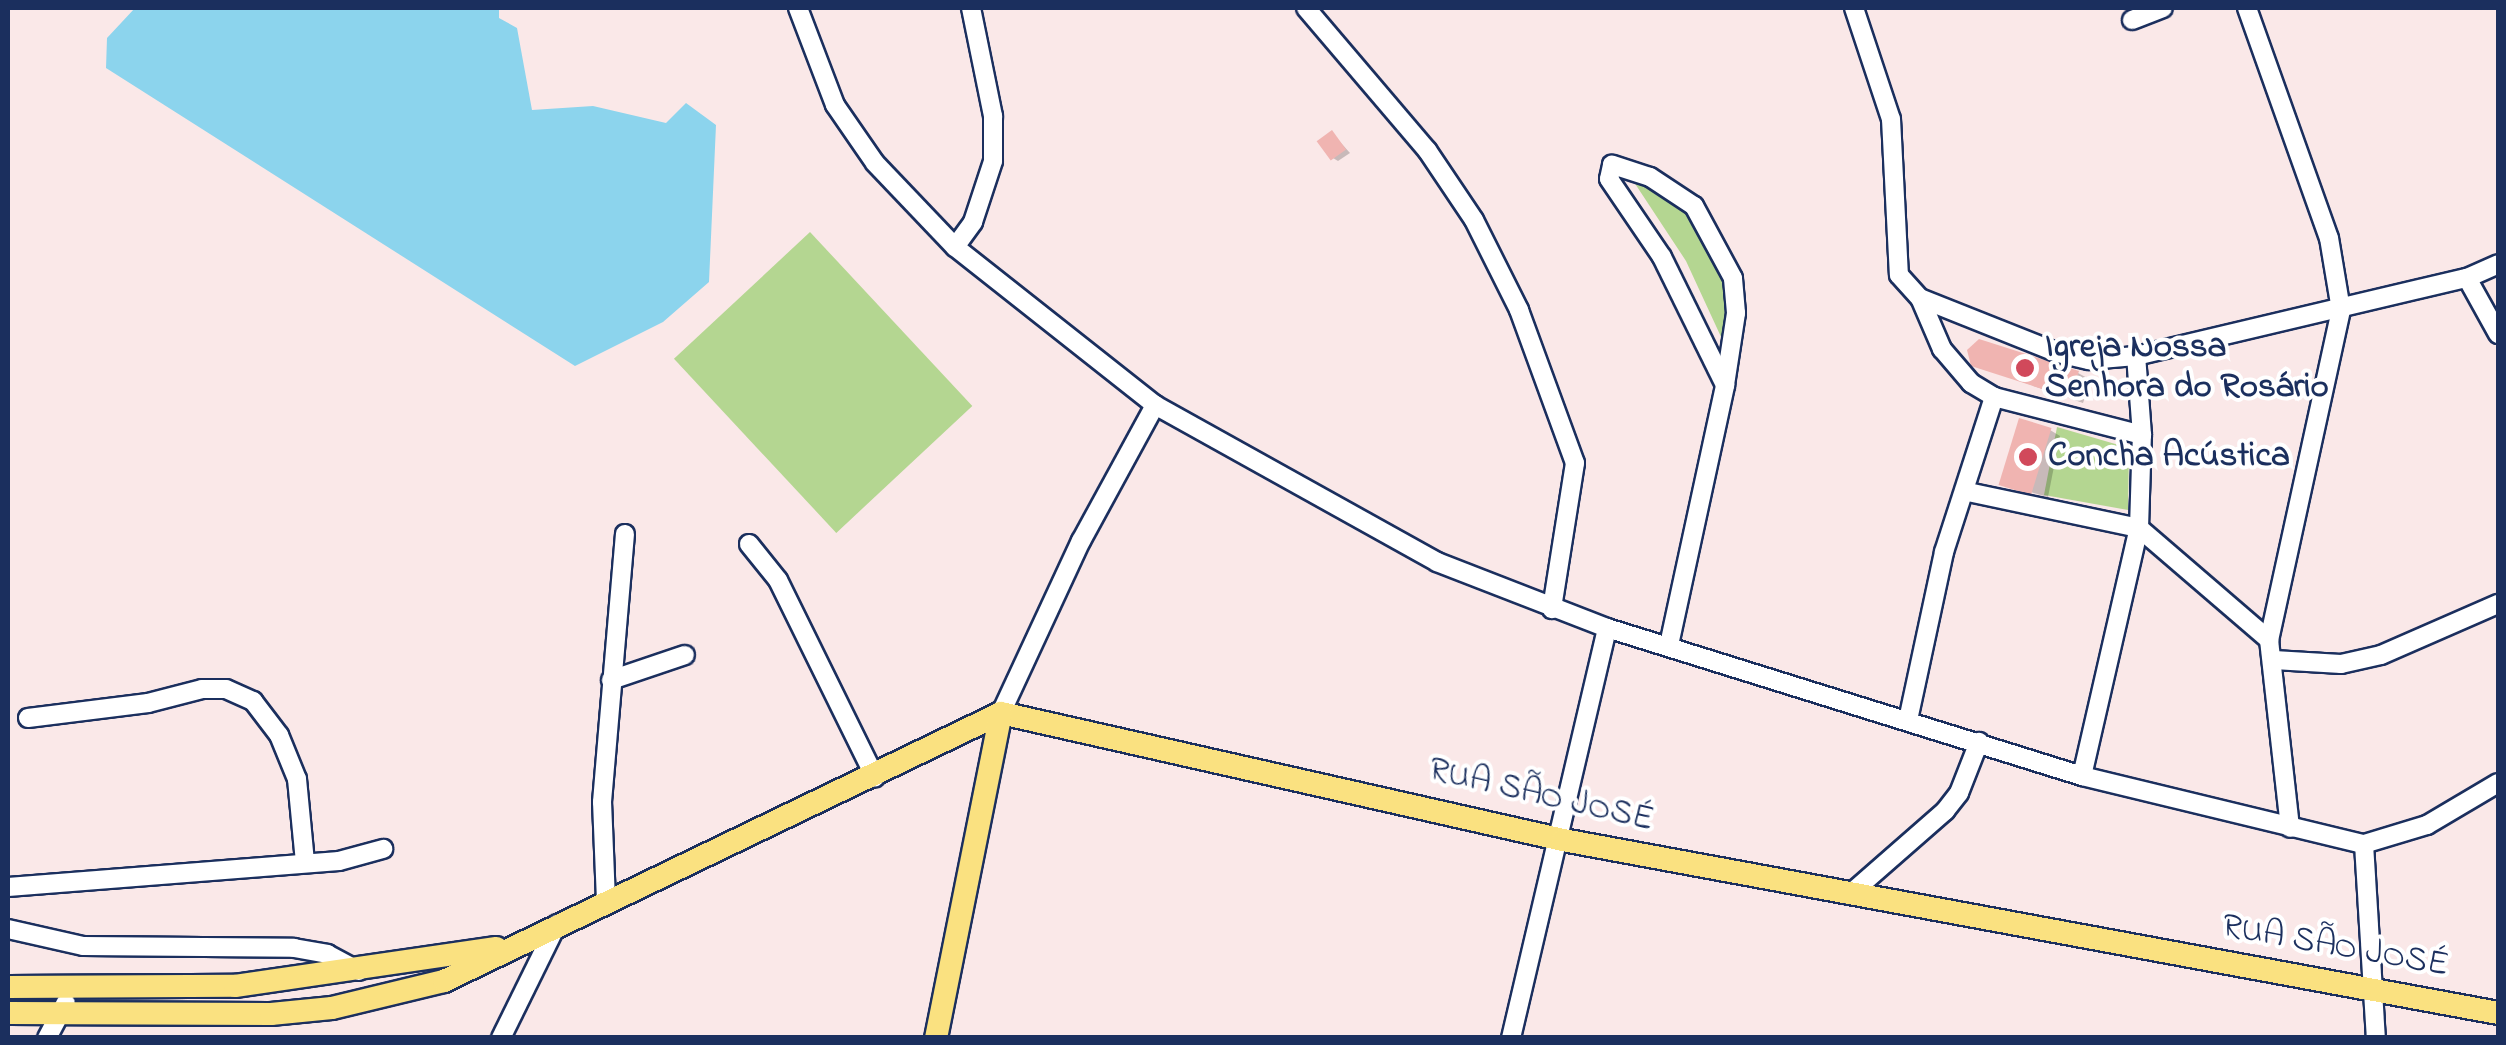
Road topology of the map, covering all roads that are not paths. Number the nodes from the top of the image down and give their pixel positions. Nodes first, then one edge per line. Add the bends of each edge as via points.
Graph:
1 (798, 8) edge
2 (971, 8) edge
3 (1306, 8) edge
4 (1854, 8) edge
5 (2163, 8) edge
6 (2247, 8) edge
7 (2132, 20) dead end
8 (955, 247) junction
9 (2498, 264) edge
10 (2466, 278) junction
11 (1920, 298) junction
12 (2340, 310) junction
13 (2498, 334) edge
14 (2136, 356) junction
15 (1724, 384) junction
16 (1994, 397) junction
17 (1156, 405) junction
18 (2142, 434) junction
19 (1968, 492) junction
20 (2139, 528) junction
21 (625, 534) dead end
22 (749, 544) dead end
23 (2498, 604) edge
24 (1552, 609) junction
25 (1607, 628) junction
26 (2269, 640) junction
27 (1669, 645) junction
28 (685, 656) dead end
29 (2274, 660) junction
30 (611, 680) junction
31 (1001, 712) junction
32 (28, 718) dead end
33 (1908, 720) junction
34 (1979, 742) junction
35 (2082, 776) junction
36 (875, 777) junction
37 (2498, 783) edge
38 (2290, 828) junction
39 (1562, 840) junction
40 (2364, 844) junction
41 (383, 849) dead end
42 (305, 862) junction
43 (8, 886) edge
44 (1849, 895) junction
45 (606, 900) junction
46 (558, 923) junction
47 (8, 928) edge
48 (504, 948) junction
49 (359, 971) junction
50 (72, 987) junction
51 (8, 988) edge
52 (2375, 990) junction
53 (2498, 1013) edge
54 (8, 1014) edge
55 (63, 1014) junction
56 (47, 1038) edge
57 (501, 1038) edge
58 (936, 1038) edge
59 (1511, 1038) edge
60 (2376, 1038) edge

1 - 8 street via 835,105 875,163
2 - 8 street via 993,116 993,160 973,222
3 - 24 street via 1427,150 1474,220 1519,310 1575,463 1568,542
4 - 11 street via 1891,119 1900,275
5 - 7 street
6 - 12 street via 2324,221
8 - 17 street
9 - 10 street
10 - 12 street
10 - 13 street
11 - 14 street via 2058,353 2089,360
11 - 16 street via 1954,368
12 - 14 street
12 - 26 street
14 - 18 street
15 - 15 street via 1736,312 1734,278 1718,241 1694,206 1650,177 1612,164 1609,179 1662,257
15 - 27 street
16 - 18 street
16 - 19 street
17 - 24 street via 1373,529
17 - 31 street via 1081,541
18 - 20 street
19 - 20 street
19 - 33 street via 1944,552
20 - 26 street
20 - 35 street
21 - 30 street
22 - 36 street via 778,580
23 - 29 street via 2381,655 2341,664
24 - 25 street
25 - 27 street
25 - 39 street
26 - 29 street
27 - 33 street
28 - 30 street
29 - 38 street
30 - 45 street via 602,802
31 - 36 main road
31 - 39 main road, RUA SÃO JOSÉ
31 - 58 main road
32 - 42 street via 202,689 226,689 253,701 279,735 297,778
33 - 34 street
34 - 35 street
34 - 44 street via 1960,794
35 - 38 street
36 - 45 main road
37 - 40 street via 2426,825
38 - 40 street
39 - 44 main road, RUA SÃO JOSÉ
39 - 59 street
40 - 52 street
41 - 42 street via 364,858
42 - 43 street
44 - 52 main road, RUA SÃO JOSÉ
45 - 46 main road
46 - 48 main road
46 - 57 street
47 - 49 street via 83,946 294,948 327,954
48 - 49 main road
48 - 55 main road via 444,981 332,1008
49 - 50 main road via 234,986
50 - 51 main road
50 - 55 street
52 - 53 main road, RUA SÃO JOSÉ
52 - 60 street
54 - 55 main road
55 - 56 street

